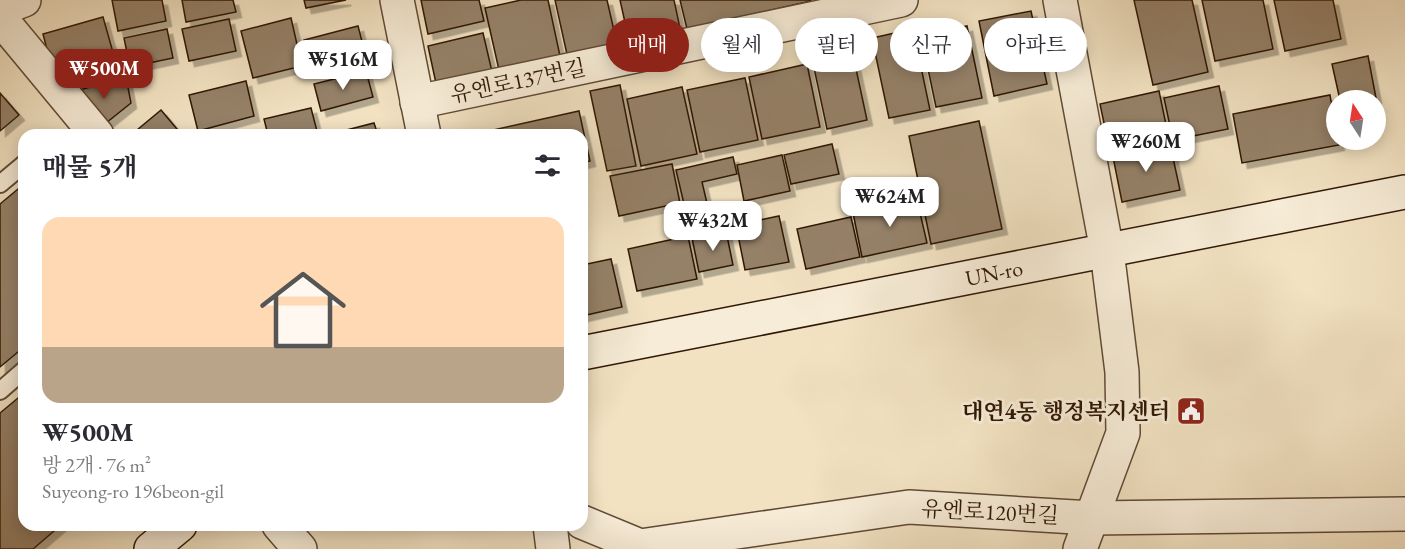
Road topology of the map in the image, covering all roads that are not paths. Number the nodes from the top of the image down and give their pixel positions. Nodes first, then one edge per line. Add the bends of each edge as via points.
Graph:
1 (24, 0) edge
2 (397, 0) edge
3 (901, 0) edge
4 (1060, 0) edge
5 (0, 9) edge
6 (0, 18) edge
7 (417, 102) junction
8 (93, 129) edge
9 (423, 129) edge
10 (18, 169) edge
11 (0, 184) edge
12 (1405, 192) edge
13 (1107, 251) junction
14 (588, 352) edge
15 (18, 375) edge
16 (0, 391) edge
17 (1405, 514) edge
18 (1092, 518) junction
19 (588, 524) edge
20 (173, 531) edge
21 (284, 531) edge
22 (551, 531) edge
23 (151, 549) edge
24 (300, 549) edge
25 (553, 549) edge
26 (1080, 549) edge

1 - 5 street
2 - 7 street
3 - 7 street, 유엔로137번길
4 - 13 street
6 - 8 street
7 - 9 street
10 - 11 lane
12 - 13 street, UN-ro
13 - 14 street, UN-ro
13 - 18 street via 1122,372 1123,433
15 - 16 lane
17 - 18 street, 유엔로120번길
18 - 19 street, 유엔로120번길 via 909,507 640,546
18 - 26 street
20 - 23 street
21 - 24 street
22 - 25 street

